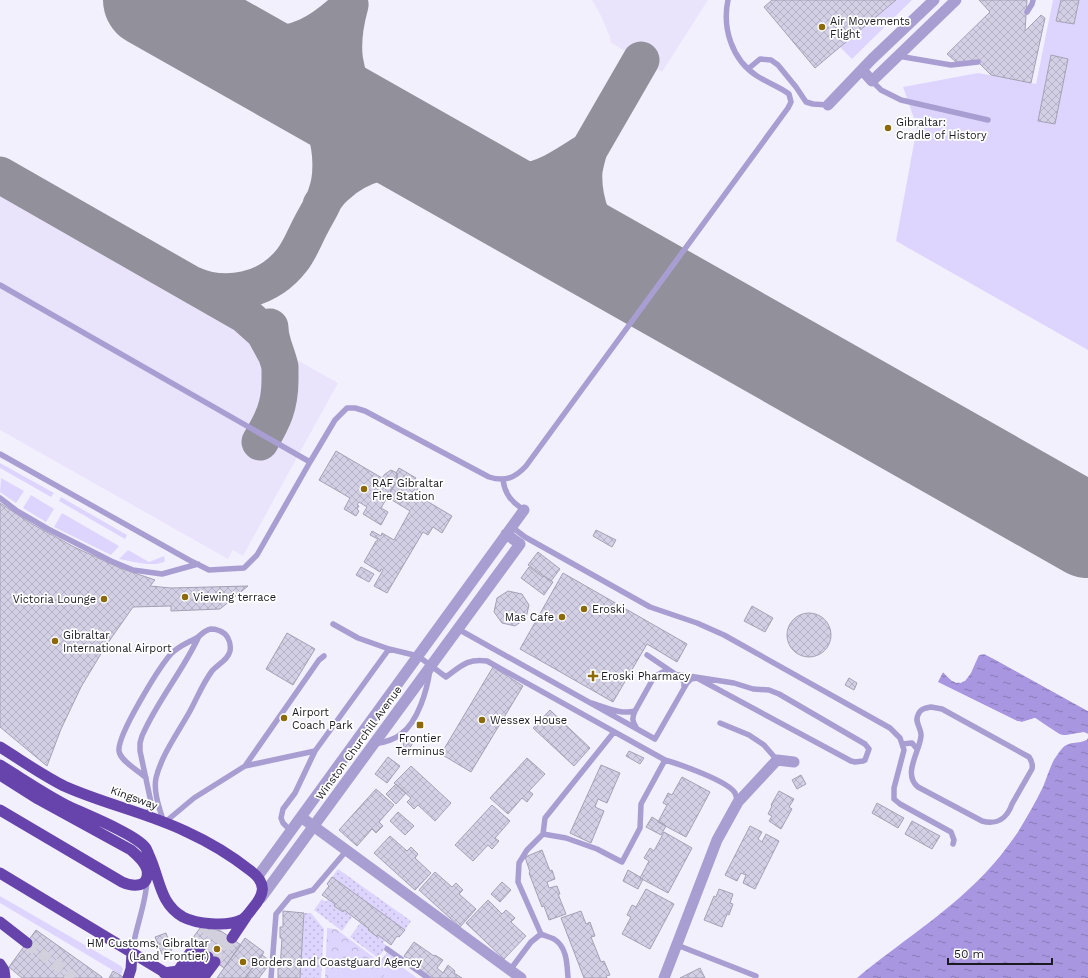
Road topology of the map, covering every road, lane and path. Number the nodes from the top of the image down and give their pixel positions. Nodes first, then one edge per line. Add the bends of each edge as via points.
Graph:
1 (728, 0) edge
2 (934, 0) edge
3 (956, 0) edge
4 (1033, 0) edge
5 (1027, 12) dead end
6 (898, 56) junction
7 (978, 62) dead end
8 (748, 69) junction
9 (862, 70) junction
10 (872, 81) junction
11 (828, 105) joint
12 (988, 120) dead end
13 (0, 285) edge
14 (0, 454) edge
15 (310, 462) junction
16 (503, 480) junction
17 (0, 498) edge
18 (524, 510) joint
19 (508, 530) junction
20 (198, 564) junction
21 (333, 624) dead end
22 (458, 629) junction
23 (199, 636) junction
24 (389, 649) junction
25 (647, 655) dead end
26 (324, 656) dead end
27 (418, 656) junction
28 (431, 666) junction
29 (676, 674) junction
30 (698, 678) junction
31 (684, 688) junction
32 (591, 703) junction
33 (635, 711) junction
34 (720, 723) dead end
35 (636, 728) junction
36 (614, 732) junction
37 (902, 744) junction
38 (373, 745) junction
39 (0, 746) edge
40 (918, 749) junction
41 (315, 751) junction
42 (665, 760) junction
43 (777, 760) junction
44 (794, 762) dead end
45 (0, 765) edge
46 (245, 766) junction
47 (0, 775) edge
48 (146, 778) junction
49 (738, 802) junction
50 (0, 810) edge
51 (142, 815) junction
52 (301, 817) junction
53 (164, 823) junction
54 (314, 826) junction
55 (291, 831) junction
56 (543, 834) junction
57 (953, 844) dead end
58 (348, 850) junction
59 (0, 873) edge
60 (258, 876) junction
61 (147, 878) junction
62 (261, 898) junction
63 (247, 916) junction
64 (0, 922) edge
65 (217, 929) junction
66 (542, 934) junction
67 (27, 942) tunnel mouth
68 (677, 945) junction
69 (387, 949) dead end
70 (132, 953) junction
71 (204, 954) junction
72 (0, 964) edge
73 (169, 975) edge
74 (513, 975) edge
75 (756, 976) dead end
76 (5, 978) edge
77 (128, 978) edge
78 (180, 978) edge
79 (194, 978) edge
80 (203, 978) edge
81 (271, 978) edge
82 (428, 978) edge
83 (568, 978) edge
84 (664, 978) edge

1 - 8 lane via 726,24 731,44
2 - 9 street
3 - 6 street
4 - 5 lane
6 - 7 lane via 951,65
6 - 10 street
8 - 11 lane via 760,59 771,60 778,65 806,102
8 - 16 lane via 789,94 791,98 785,113 526,466 515,476
9 - 10 street
9 - 11 street
10 - 12 lane via 881,90 901,100
13 - 15 lane
14 - 20 lane
15 - 16 lane via 334,420 347,408 355,408 365,410 489,477
15 - 20 lane via 257,555 244,568 209,570
16 - 18 lane via 508,497
17 - 20 lane via 48,530 134,570 162,574
18 - 19 street, Winston Churchill Avenue
19 - 22 street, Winston Churchill Avenue via 520,544
19 - 27 street, Winston Churchill Avenue
19 - 37 lane via 650,607 731,639 890,728
21 - 24 lane via 358,638
22 - 28 street, Winston Churchill Avenue
22 - 32 lane
23 - 48 lane via 142,736 140,751
23 - 48 lane via 183,644 170,656 139,703 121,738 121,757
23 - 53 lane via 209,630 219,631 229,640 230,651 212,672 158,770 155,784
24 - 27 lane
24 - 41 lane
25 - 29 lane
26 - 46 lane
27 - 28 lane
27 - 52 street, Winston Churchill Avenue
28 - 36 lane via 446,677 467,662 487,661
28 - 38 street, Winston Churchill Avenue
28 - 38 lane via 422,703 407,728 393,739
29 - 30 lane
29 - 31 lane via 684,682
29 - 33 lane via 663,672 654,677
30 - 30 lane via 734,683 779,694 865,744 869,749 868,753 863,762 851,761
30 - 31 lane via 691,679
31 - 35 lane via 655,739
32 - 33 lane via 618,711
32 - 35 lane
33 - 35 lane via 632,717
34 - 43 lane via 749,735 764,745
36 - 42 lane
36 - 56 lane via 545,818
37 - 40 lane via 912,743
37 - 57 lane via 904,750 894,788 894,799 951,832
38 - 54 street, Winston Churchill Avenue
39 - 51 highway, Kingsway via 64,786
40 - 40 lane via 912,775 915,785 988,823 1006,816 1033,766 1029,757 936,707 921,710 917,716 917,724 922,735
41 - 46 lane
41 - 55 lane via 295,793 281,813 283,823
42 - 49 lane via 724,784 734,792
42 - 56 lane via 641,804 640,828 622,862 566,838
43 - 44 street
43 - 49 street
45 - 65 highway, Winston Churchill Avenue via 48,795 133,837 145,846 164,898 172,909 183,917
46 - 53 lane via 194,798
47 - 61 highway via 131,850 142,861 147,870
48 - 51 lane via 152,807
49 - 68 street via 717,840
50 - 61 highway via 122,882 137,886
51 - 53 highway, Kingsway
52 - 54 street
52 - 55 street, Winston Churchill Avenue
53 - 60 highway, Kingsway via 206,842
54 - 58 street
54 - 62 street, Winston Churchill Avenue
55 - 60 street, Winston Churchill Avenue
56 - 66 lane via 526,850 519,863 518,882
58 - 74 street
58 - 81 lane via 313,890 290,897 276,914
59 - 70 highway
60 - 62 highway via 262,886
61 - 70 lane
62 - 63 highway, Winston Churchill Avenue
63 - 65 highway
63 - 65 highway, Winston Churchill Avenue
64 - 67 highway
66 - 74 lane via 531,942
66 - 83 lane via 555,940 564,950 568,963
68 - 75 lane
68 - 84 street
69 - 82 lane
70 - 73 highway
70 - 77 highway
71 - 73 highway
71 - 78 highway
71 - 79 highway
71 - 80 highway
72 - 76 highway

